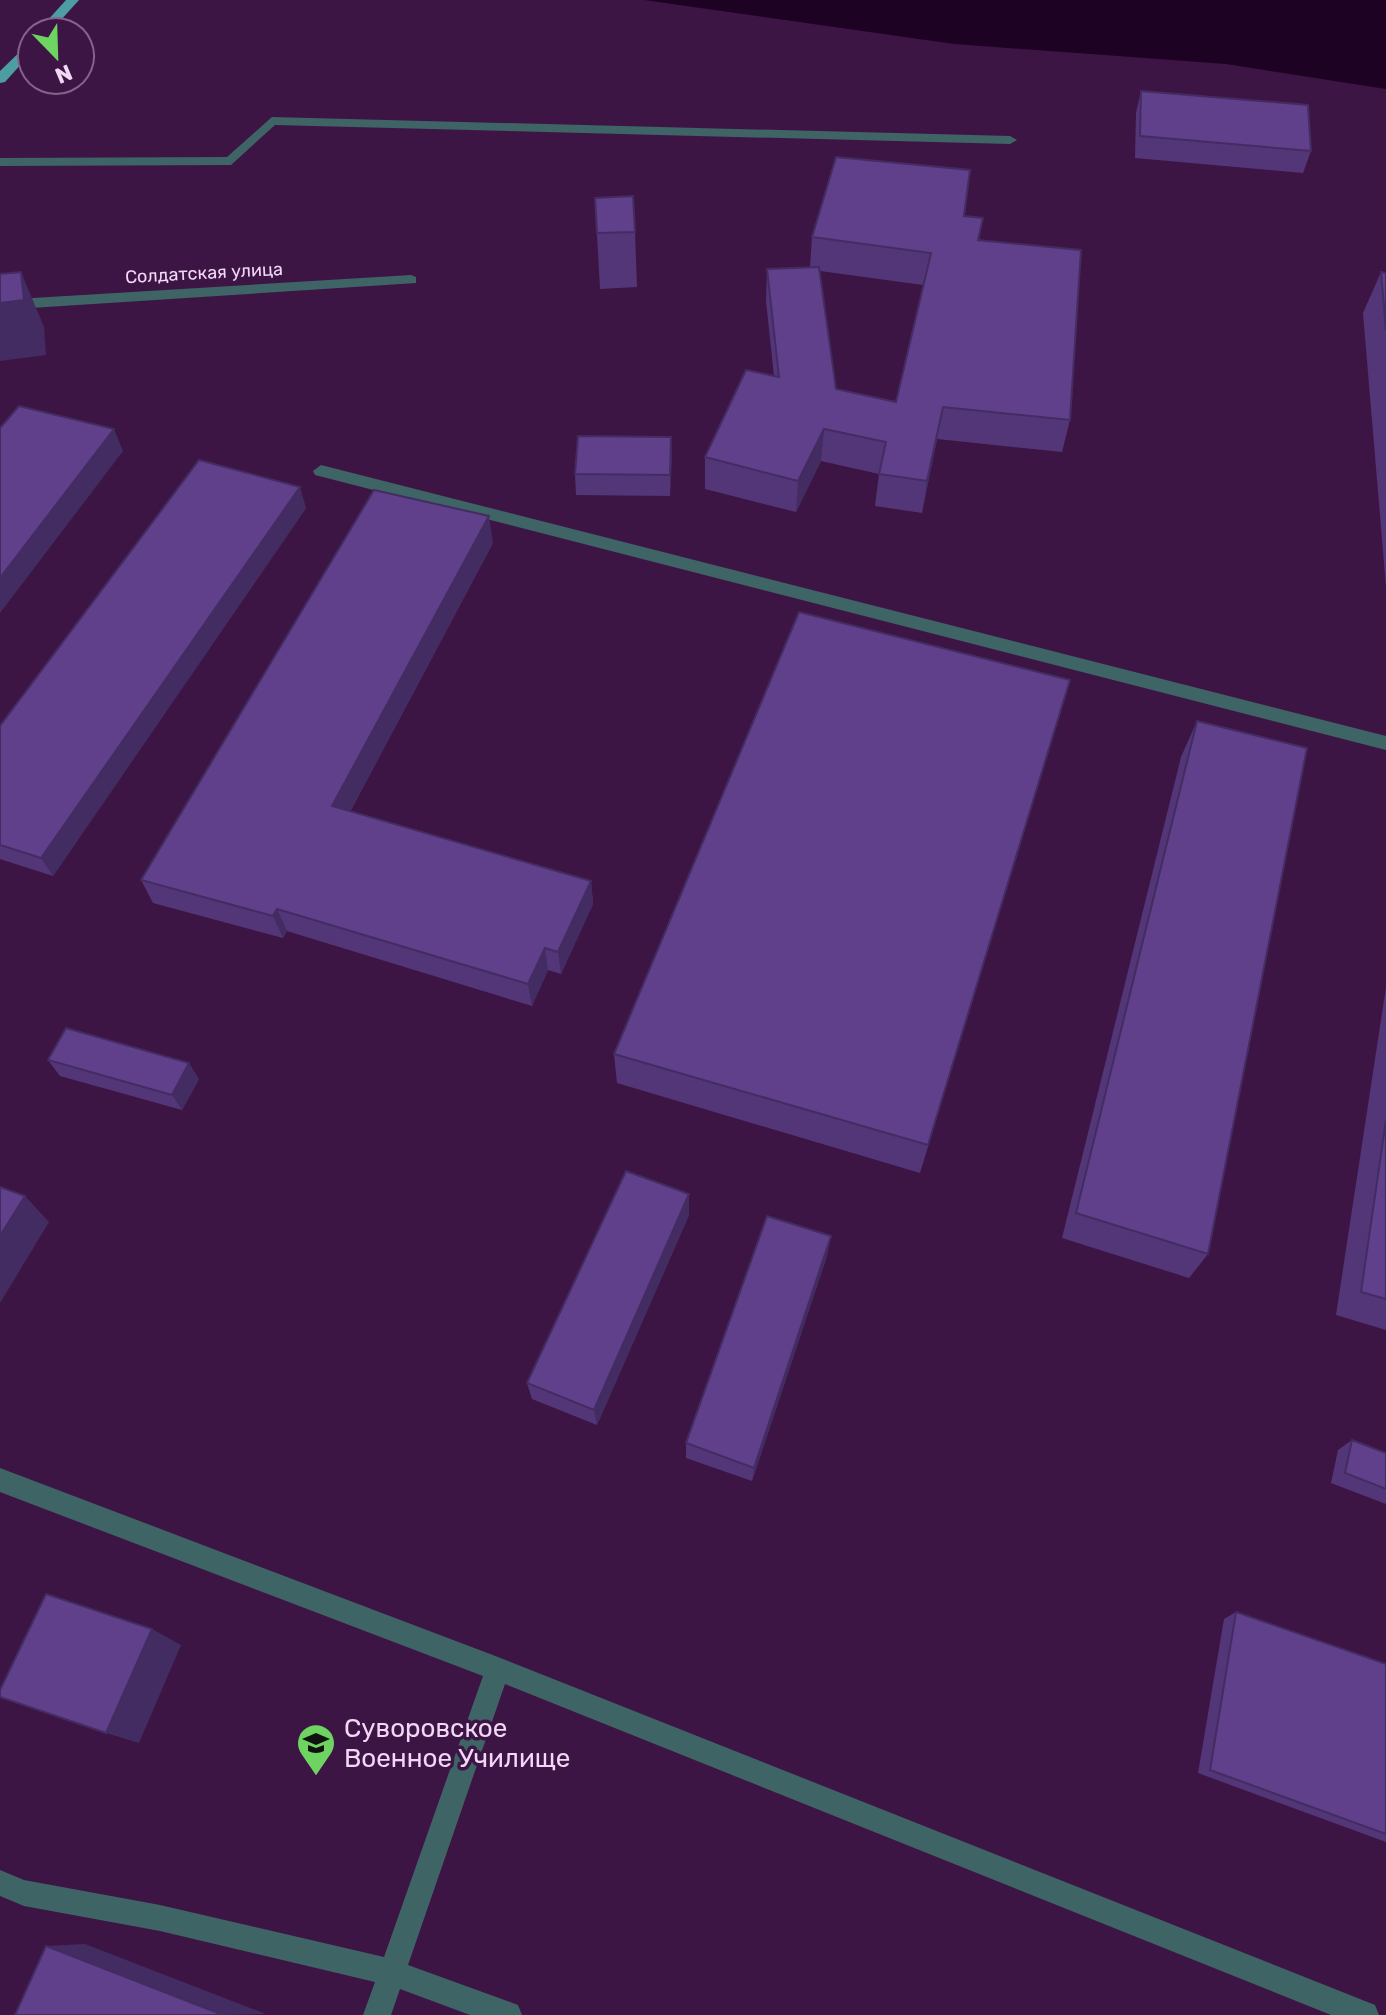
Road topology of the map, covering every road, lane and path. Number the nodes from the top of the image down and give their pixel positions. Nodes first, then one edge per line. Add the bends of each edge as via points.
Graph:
1 (73, 0) edge
2 (58, 16) edge
3 (16, 62) edge
4 (0, 79) edge
5 (1010, 140) dead end
6 (0, 162) edge
7 (411, 280) dead end
8 (0, 305) edge
9 (321, 471) dead end
10 (1386, 743) edge
11 (0, 1480) edge
12 (498, 1669) junction
13 (0, 1883) edge
14 (392, 1973) junction
15 (377, 2015) edge
16 (508, 2015) edge
17 (1365, 2015) edge

1 - 2 main road
3 - 4 main road
5 - 6 street via 272,121 231,161
7 - 8 street, Солдатская улица
9 - 10 street
11 - 12 street
12 - 14 street
12 - 17 street
13 - 14 street via 24,1893 160,1918
14 - 15 street
14 - 16 street

